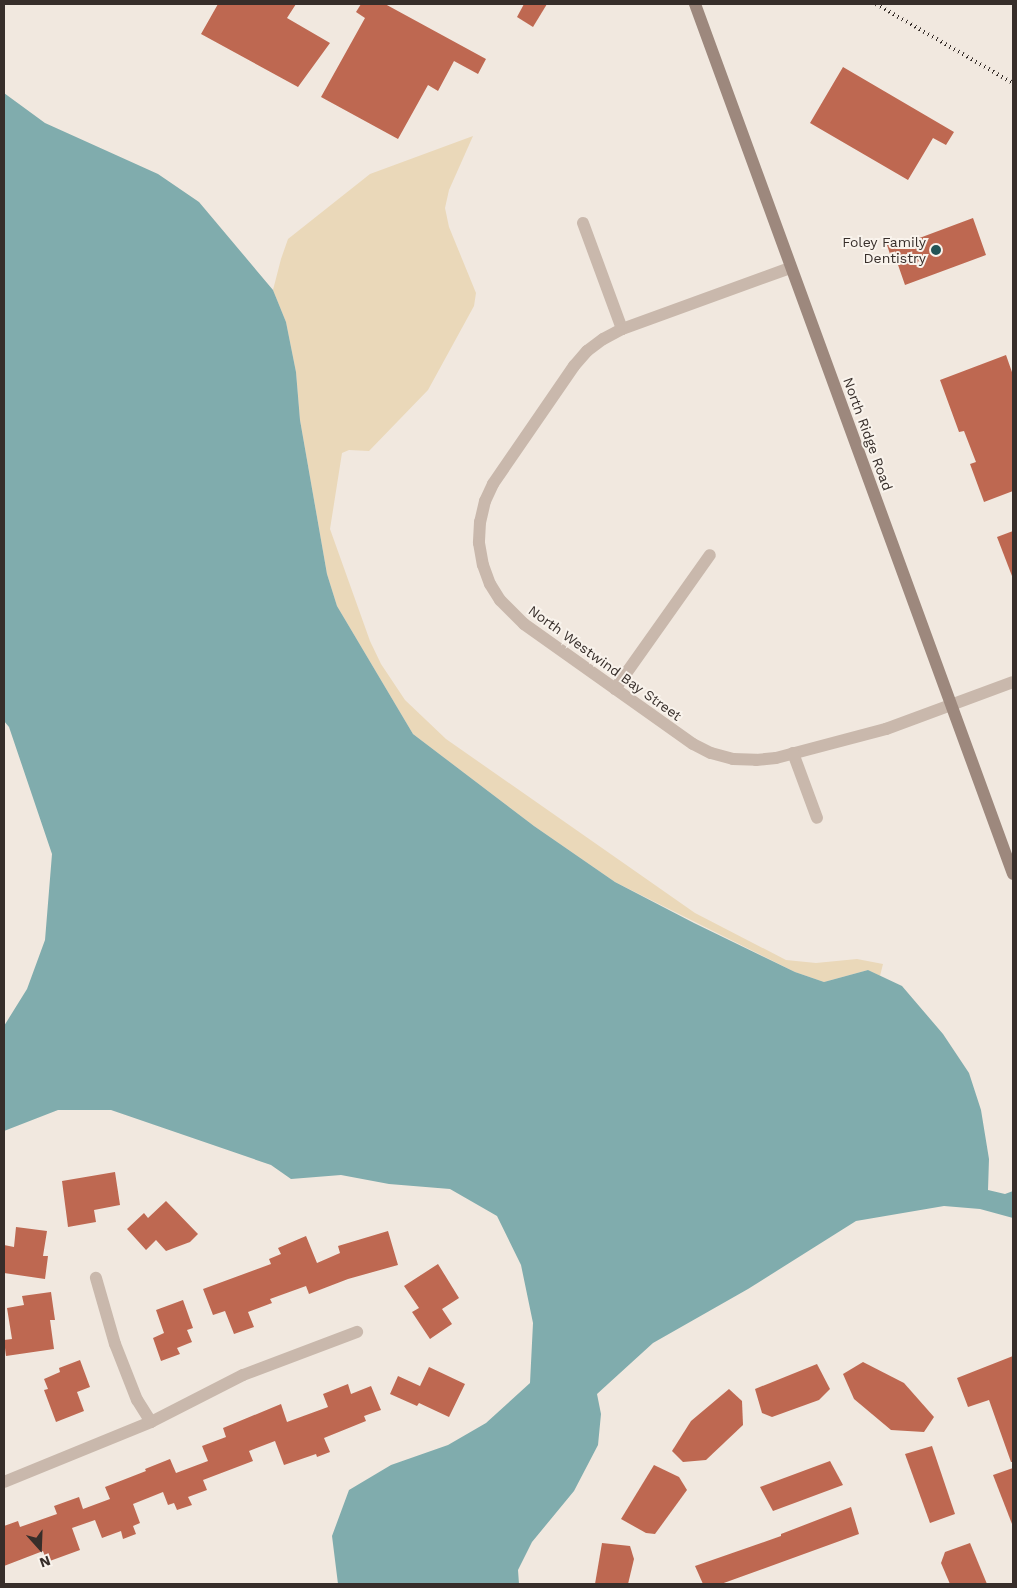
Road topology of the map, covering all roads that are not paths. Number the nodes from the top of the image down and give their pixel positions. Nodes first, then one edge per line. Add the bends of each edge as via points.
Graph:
1 (695, 4) edge
2 (584, 223) dead end
3 (790, 268) junction
4 (622, 329) junction
5 (710, 555) dead end
6 (1013, 682) edge
7 (615, 689) junction
8 (952, 704) junction
9 (793, 753) junction
10 (817, 818) dead end
11 (1013, 874) edge
12 (96, 1278) dead end
13 (357, 1332) dead end
14 (151, 1422) junction
15 (4, 1482) edge

1 - 3 main road, North Ridge Road
2 - 4 street
3 - 4 street, North Westwind Bay Street
3 - 8 main road, North Ridge Road
4 - 7 street, North Westwind Bay Street via 603,339 574,366 493,484 480,522 479,543 490,584 512,614
5 - 7 street
6 - 8 street, North Westwind Bay Street
7 - 9 street, North Westwind Bay Street via 711,753 733,759 756,760
8 - 9 street, North Westwind Bay Street via 886,729
8 - 11 main road, North Ridge Road
9 - 10 street
12 - 14 street via 115,1344 137,1400
13 - 14 street via 243,1375
14 - 15 street

